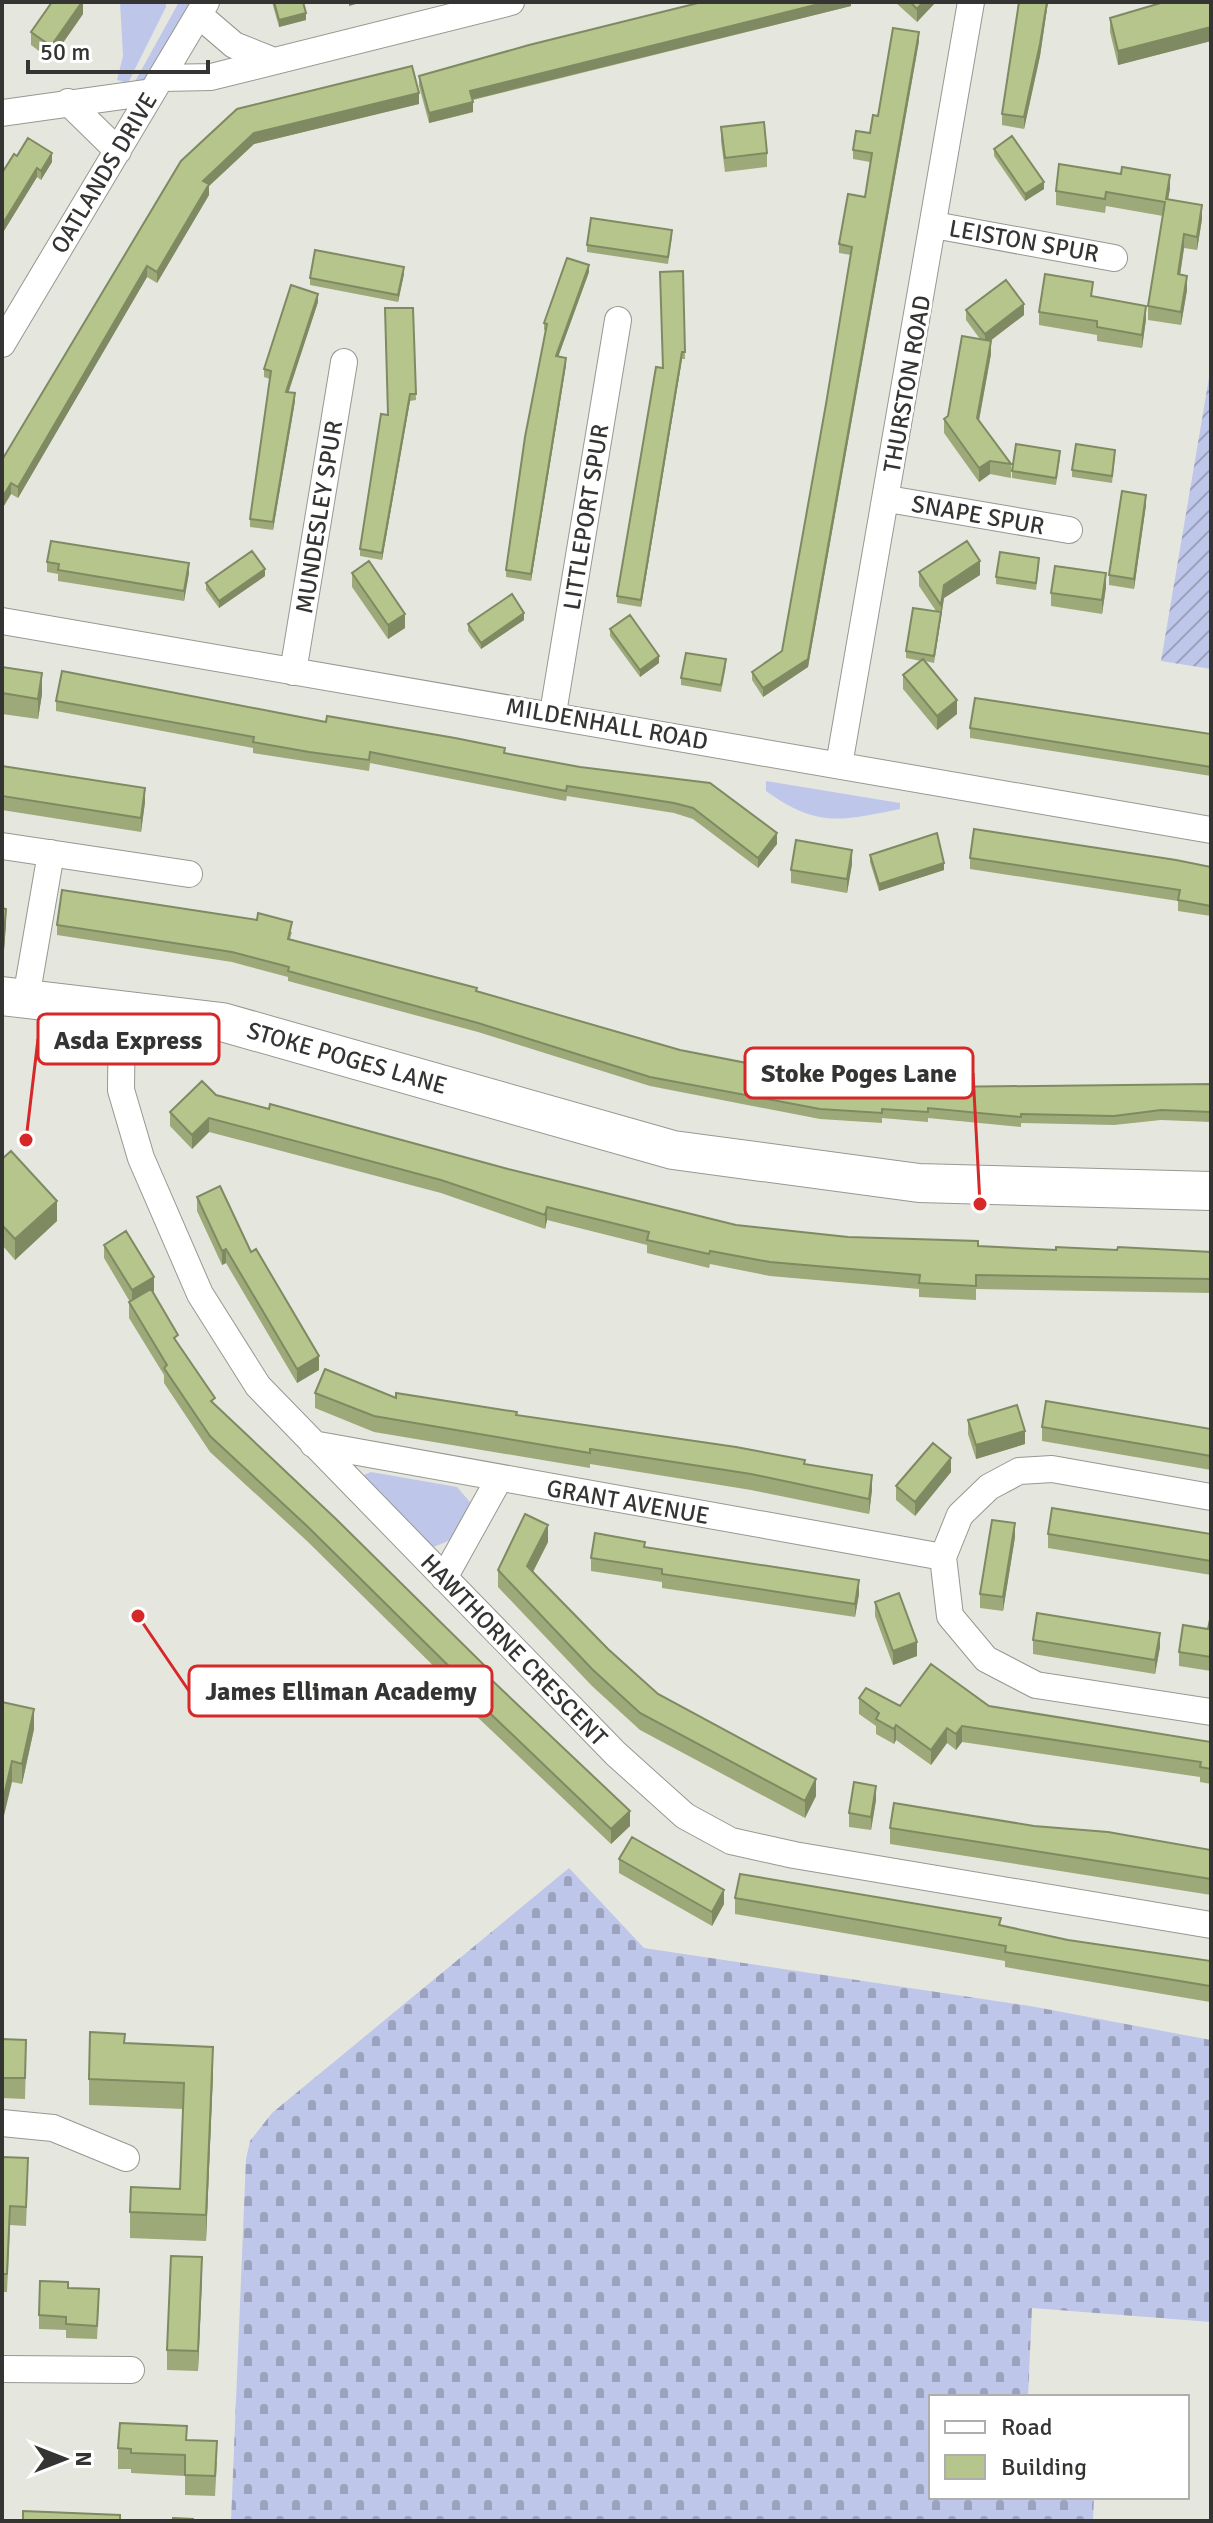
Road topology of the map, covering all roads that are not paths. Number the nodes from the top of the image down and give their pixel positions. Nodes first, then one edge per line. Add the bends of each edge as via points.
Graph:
1 (511, 2) edge
2 (971, 2) edge
3 (202, 8) edge
4 (274, 61) junction
5 (157, 85) junction
6 (68, 102) junction
7 (2, 113) edge
8 (118, 151) junction
9 (934, 225) junction
10 (1114, 258) dead end
11 (618, 320) dead end
12 (2, 344) edge
13 (344, 362) dead end
14 (888, 499) junction
15 (1069, 530) dead end
16 (2, 621) edge
17 (293, 672) junction
18 (553, 713) junction
19 (839, 765) junction
20 (1211, 830) edge
21 (2, 846) edge
22 (51, 853) junction
23 (189, 874) dead end
24 (14, 997) edge
25 (122, 1008) junction
26 (1211, 1191) edge
27 (313, 1444) junction
28 (499, 1479) junction
29 (1211, 1497) edge
30 (943, 1557) junction
31 (444, 1578) junction
32 (1211, 1712) edge
33 (1211, 1925) edge
34 (2, 2123) edge
35 (126, 2158) dead end
36 (2, 2369) edge
37 (131, 2370) dead end

1 - 4 street
2 - 9 street, THURSTON ROAD
3 - 4 street via 234,45
3 - 5 street, OATLANDS DRIVE
4 - 5 street
5 - 6 street
5 - 8 street, OATLANDS DRIVE
6 - 7 street
6 - 8 street
8 - 12 street, OATLANDS DRIVE
9 - 10 street, LEISTON SPUR
9 - 14 street, THURSTON ROAD
11 - 18 street, LITTLEPORT SPUR
13 - 17 street, MUNDESLEY SPUR
14 - 15 street, SNAPE SPUR
14 - 19 street, THURSTON ROAD
16 - 17 street, MILDENHALL ROAD
17 - 18 street, MILDENHALL ROAD
18 - 19 street, MILDENHALL ROAD
19 - 20 street, MILDENHALL ROAD
21 - 22 street
22 - 23 street via 155,861
22 - 24 street
24 - 25 street, STOKE POGES LANE
25 - 26 street, STOKE POGES LANE via 222,1022 673,1150 919,1183
25 - 27 street, HAWTHORNE CRESCENT via 121,1090 141,1158 194,1281 258,1386
27 - 28 street, GRANT AVENUE
27 - 31 street, HAWTHORNE CRESCENT
28 - 30 street, GRANT AVENUE
28 - 31 street
29 - 30 street via 1052,1469 1019,1471 989,1487 960,1515
30 - 32 street via 950,1616 986,1659 1036,1685
31 - 33 street, HAWTHORNE CRESCENT via 616,1754 685,1816 731,1841
34 - 35 street via 53,2128
36 - 37 street

